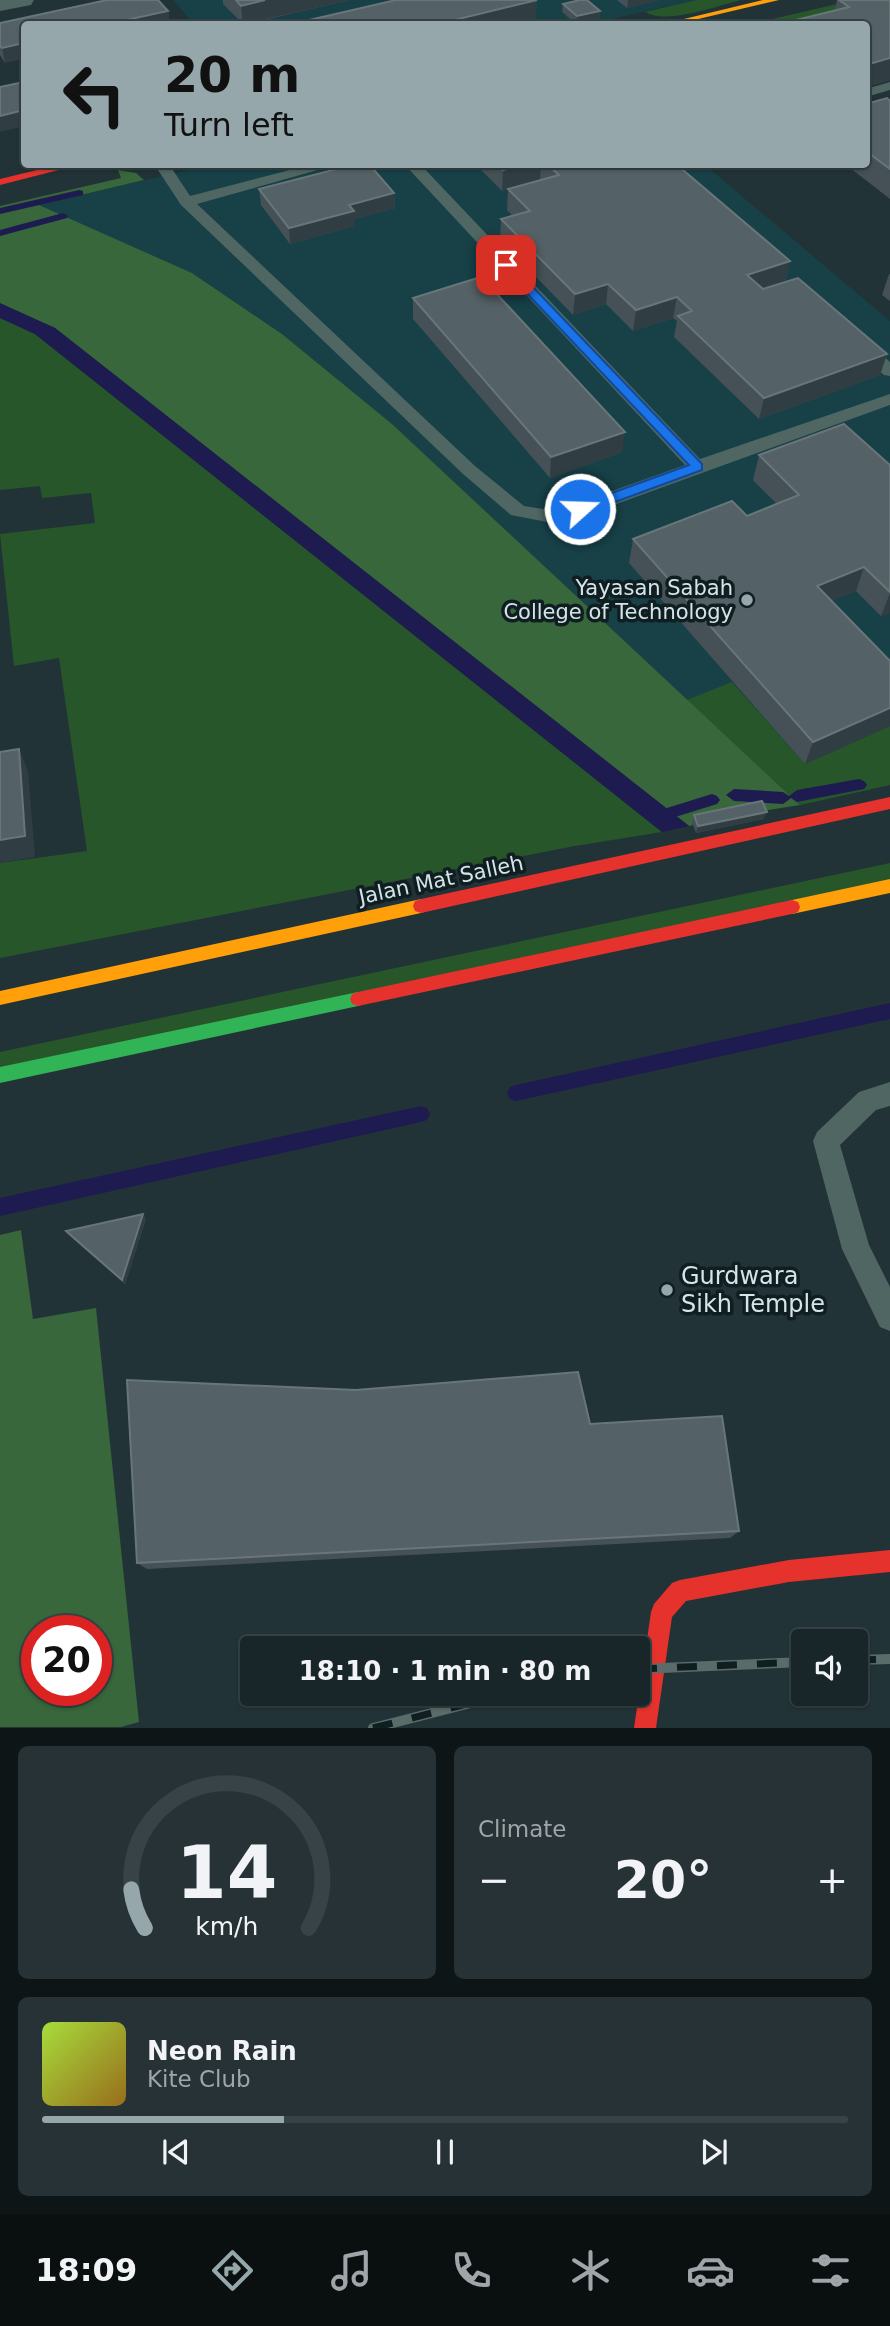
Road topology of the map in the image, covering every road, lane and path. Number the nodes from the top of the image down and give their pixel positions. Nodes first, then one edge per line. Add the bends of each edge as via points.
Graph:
1 (23, 0) edge
2 (775, 0) edge
3 (0, 5) edge
4 (680, 21) edge
5 (890, 86) edge
6 (870, 92) edge
7 (890, 102) edge
8 (60, 168) edge
9 (164, 168) edge
10 (316, 168) edge
11 (415, 168) edge
12 (0, 182) edge
13 (186, 202) junction
14 (849, 335) edge
15 (890, 370) edge
16 (890, 399) edge
17 (697, 467) junction
18 (890, 803) edge
19 (890, 886) edge
20 (0, 998) edge
21 (0, 1076) edge
22 (890, 1094) edge
23 (890, 1317) edge
24 (890, 1561) edge
25 (646, 1727) edge

1 - 3 street
2 - 4 main road
5 - 6 lane
6 - 7 lane
8 - 12 main road
9 - 13 lane
10 - 13 lane
11 - 17 lane
13 - 17 lane via 518,511 557,518
14 - 15 lane
16 - 17 lane
18 - 20 main road, Jalan Mat Salleh
19 - 21 main road
22 - 23 lane via 868,1100 826,1141 856,1249
24 - 25 main road via 789,1571 680,1591 662,1612

